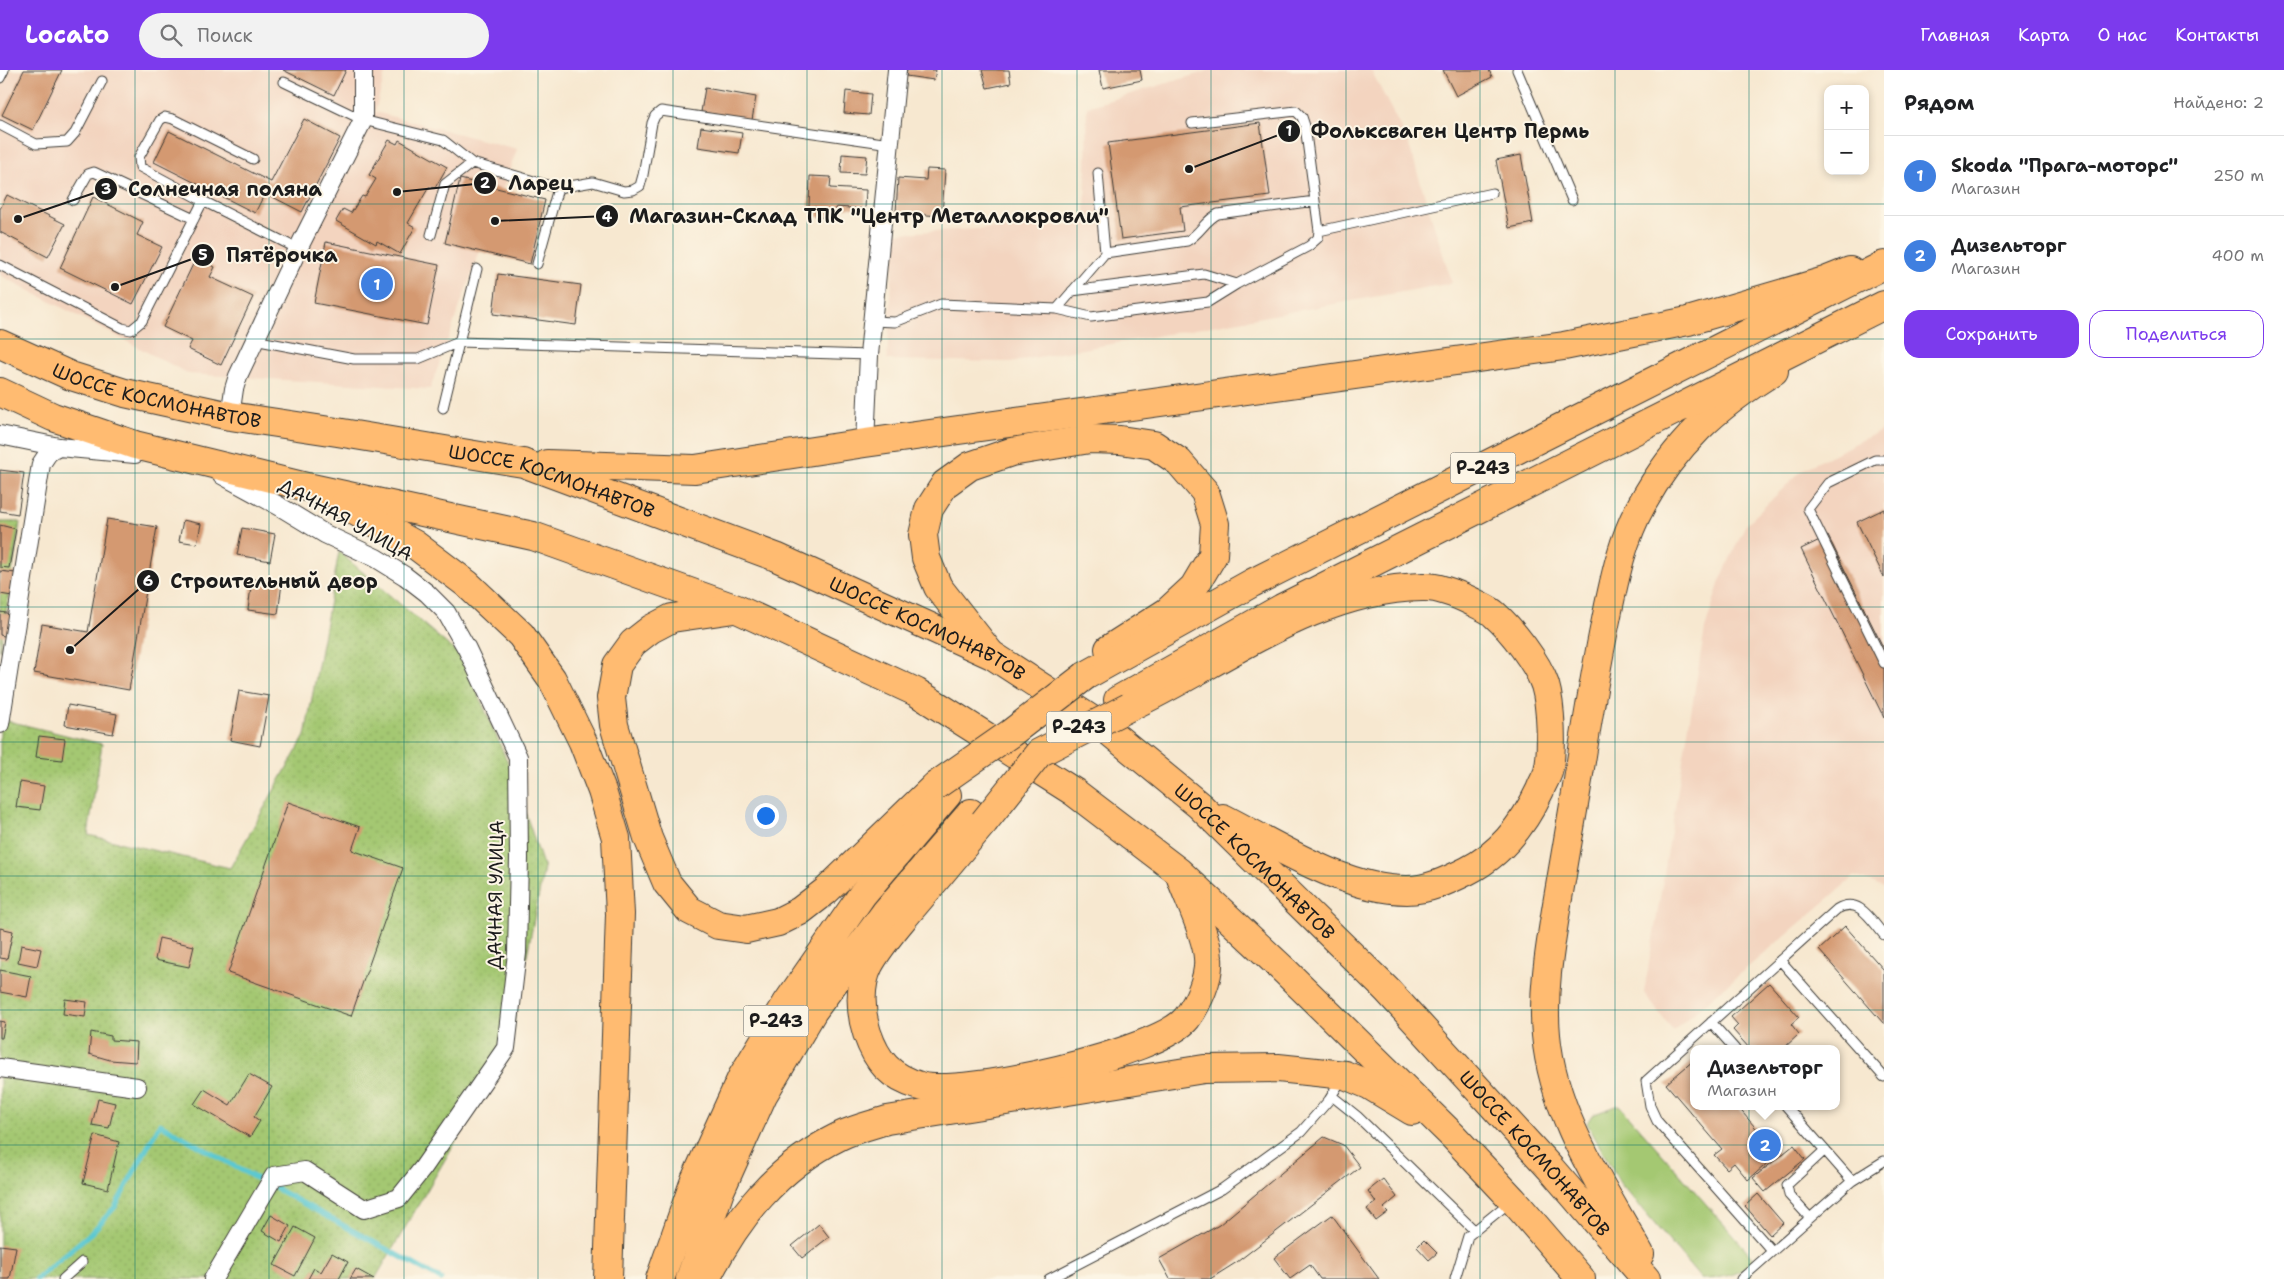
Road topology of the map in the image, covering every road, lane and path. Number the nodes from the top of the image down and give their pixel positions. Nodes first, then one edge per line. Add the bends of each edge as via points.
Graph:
1 (4, 70) edge
2 (363, 70) edge
3 (897, 70) edge
4 (1517, 70) edge
5 (0, 78) edge
6 (102, 81) dead end
7 (284, 82) dead end
8 (363, 120) junction
9 (1192, 123) dead end
10 (0, 125) edge
11 (890, 144) junction
12 (253, 159) dead end
13 (472, 163) junction
14 (1098, 173) dead end
15 (558, 188) junction
16 (1492, 193) dead end
17 (73, 200) dead end
18 (1572, 200) dead end
19 (203, 201) junction
20 (1315, 201) junction
21 (194, 219) junction
22 (1319, 231) junction
23 (431, 235) dead end
24 (298, 249) junction
25 (1105, 252) junction
26 (1884, 257) edge
27 (537, 264) dead end
28 (0, 265) edge
29 (1884, 265) edge
30 (477, 269) dead end
31 (1237, 284) junction
32 (1072, 291) junction
33 (1884, 305) edge
34 (1058, 309) junction
35 (872, 321) junction
36 (254, 340) junction
37 (459, 342) junction
38 (0, 344) edge
39 (869, 354) junction
40 (0, 392) edge
41 (443, 408) dead end
42 (230, 416) junction
43 (0, 434) edge
44 (865, 443) junction
45 (59, 447) junction
46 (195, 460) junction
47 (1884, 460) edge
48 (523, 464) junction
49 (307, 487) junction
50 (737, 609) junction
51 (992, 655) junction
52 (1884, 663) edge
53 (1079, 672) junction
54 (1123, 704) junction
55 (0, 724) edge
56 (941, 790) junction
57 (1200, 806) junction
58 (977, 817) junction
59 (1179, 872) junction
60 (1884, 935) edge
61 (1780, 960) junction
62 (1711, 1022) junction
63 (1731, 1045) edge
64 (0, 1068) edge
65 (1884, 1077) edge
66 (1338, 1086) junction
67 (137, 1087) dead end
68 (1789, 1110) edge
69 (1453, 1136) junction
70 (1824, 1150) junction
71 (1884, 1161) edge
72 (1852, 1180) junction
73 (1513, 1200) junction
74 (1810, 1218) junction
75 (1475, 1231) junction
76 (1772, 1251) junction
77 (82, 1262) dead end
78 (63, 1279) edge
79 (213, 1279) edge
80 (608, 1279) edge
81 (660, 1279) edge
82 (690, 1279) edge
83 (706, 1279) edge
84 (1049, 1279) edge
85 (1455, 1279) edge
86 (1581, 1279) edge
87 (1646, 1279) edge
88 (1654, 1279) edge
89 (1741, 1279) edge

1 - 5 lane
2 - 8 street
3 - 11 street
4 - 18 lane
6 - 10 lane via 75,133 66,142 36,144
7 - 8 lane
8 - 13 lane via 443,140
8 - 24 street
9 - 20 lane via 1296,111 1305,126
11 - 15 lane via 661,111 652,123 640,186 624,191 593,182
11 - 35 street
12 - 19 lane via 173,119 165,117 160,120 139,157 140,167
13 - 15 lane
13 - 23 lane via 445,184
14 - 25 lane
15 - 27 lane
16 - 22 lane
17 - 21 lane via 88,174 94,172
19 - 21 lane
19 - 24 lane
20 - 22 lane
20 - 25 lane via 1218,214 1187,241
21 - 28 lane via 142,321 131,330
22 - 31 lane via 1314,242
24 - 36 street
25 - 32 lane
26 - 44 main road via 1825,281 1688,321 1564,346
29 - 53 main road, Р-243
30 - 37 lane
31 - 32 lane via 1204,274
31 - 34 lane via 1208,302 1091,317
32 - 34 lane
33 - 54 main road, Р-243 via 1282,608
33 - 88 main road via 1736,396 1685,440 1640,506 1614,581 1600,645 1550,946 1546,1035 1552,1071 1572,1128
34 - 35 lane via 941,304 895,322
35 - 39 street
36 - 37 lane via 354,359 418,359
36 - 42 street via 234,389
37 - 39 lane
37 - 41 lane
38 - 42 main road, ШОССЕ КОСМОНАВТОВ via 99,386
39 - 44 street
40 - 46 main road via 53,417 135,445
42 - 48 main road, ШОССЕ КОСМОНАВТОВ
43 - 45 street
44 - 48 main road via 695,469
45 - 46 street
45 - 55 street via 49,452 41,464
46 - 49 main road
46 - 79 street, ДАЧНАЯ УЛИЦА via 325,534 376,558 427,593 446,612 518,758 517,953 506,1048 399,1198 364,1209 305,1171 274,1176
47 - 52 lane via 1875,460 1828,483 1808,509
48 - 51 main road, ШОССЕ КОСМОНАВТОВ via 776,557
49 - 50 main road via 533,536
49 - 80 main road via 364,514 414,544 467,584 520,635 552,679 590,758 616,838 620,914
50 - 56 main road via 672,618 651,628 633,643 617,665 611,698 614,725 648,838 667,883 689,910 718,925 746,929 778,922 800,911 826,891
50 - 59 main road via 916,692 1074,792
51 - 53 main road via 938,587 926,558 923,535 929,509 945,484 970,466 1011,452 1090,439 1154,445 1179,462 1204,492 1215,524 1214,555 1194,587 1167,612
51 - 57 main road, ШОССЕ КОСМОНАВТОВ via 1106,729
53 - 56 main road, Р-243, bridge
54 - 57 main road via 1173,686 1321,607 1369,592 1425,586 1461,596 1494,613 1525,649 1545,685 1551,728 1548,772 1532,808 1511,838 1482,864 1446,882 1408,890 1370,886 1327,871
54 - 58 main road, Р-243, bridge via 1039,754
56 - 81 main road, Р-243 via 787,1002 747,1069 695,1180
57 - 87 main road, ШОССЕ КОСМОНАВТОВ via 1387,990 1551,1169
58 - 59 main road via 868,966 861,996 863,1020 873,1051 892,1075 922,1087 958,1089 1048,1073 1132,1050 1186,1020 1205,982 1208,958
58 - 82 main road, Р-243 via 885,914 808,1020 751,1121 720,1191
59 - 69 main road
60 - 61 lane via 1862,910 1854,904 1846,904
61 - 62 lane
61 - 65 lane
62 - 63 lane
62 - 76 lane via 1649,1076 1646,1087 1650,1106 1657,1121
64 - 67 street
66 - 69 main road via 1369,1085
66 - 75 lane via 1357,1116
66 - 83 main road via 1278,1068 1204,1069 887,1120 841,1136 781,1174 738,1223
66 - 84 lane via 1301,1132 1222,1189
68 - 70 lane
69 - 73 main road
70 - 72 lane
70 - 74 lane via 1787,1185 1789,1195
71 - 72 lane
72 - 74 lane
73 - 75 lane
73 - 86 main road
74 - 76 lane
75 - 85 lane via 1468,1236
76 - 89 lane
77 - 78 lane

